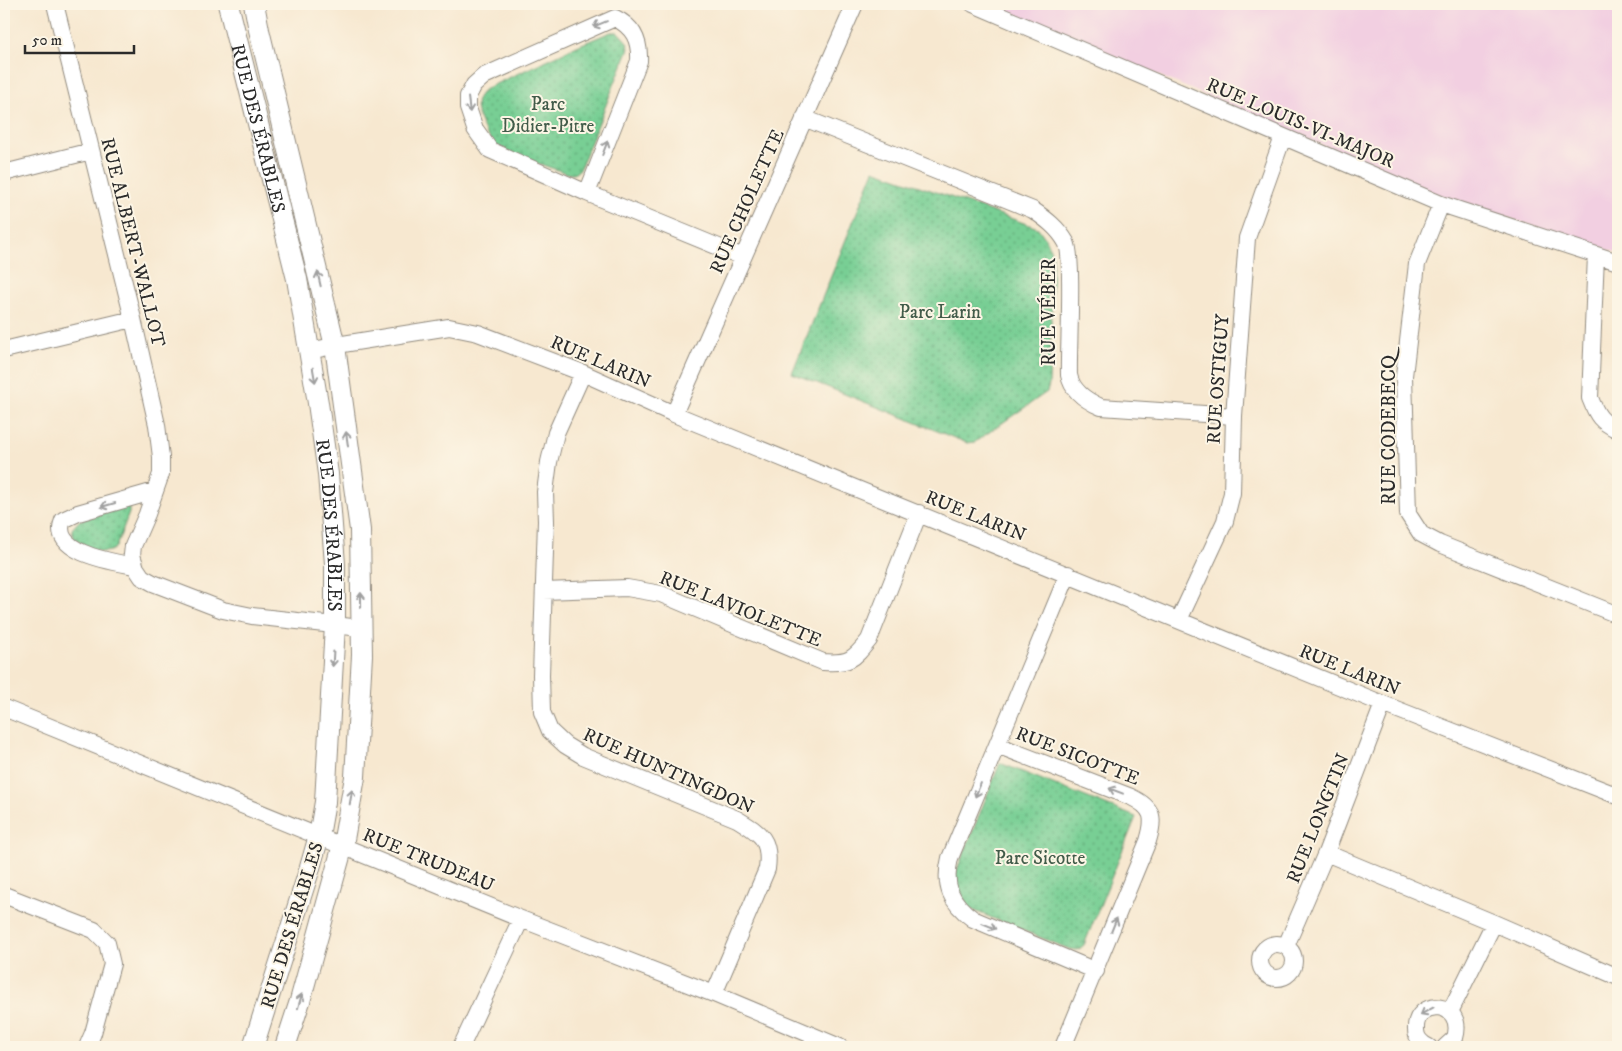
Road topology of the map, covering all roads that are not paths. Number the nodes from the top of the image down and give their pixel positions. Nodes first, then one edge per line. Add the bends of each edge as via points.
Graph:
1 (54, 4) edge
2 (228, 4) edge
3 (254, 4) edge
4 (855, 4) edge
5 (973, 4) edge
6 (804, 118) junction
7 (1283, 136) junction
8 (91, 151) junction
9 (4, 174) edge
10 (587, 193) junction
11 (1440, 204) junction
12 (1596, 255) junction
13 (743, 257) junction
14 (1618, 262) edge
15 (133, 318) junction
16 (335, 346) junction
17 (4, 350) edge
18 (310, 351) junction
19 (583, 373) junction
20 (674, 414) junction
21 (1234, 416) junction
22 (1618, 430) edge
23 (155, 491) junction
24 (919, 513) junction
25 (135, 566) junction
26 (1068, 574) junction
27 (544, 591) junction
28 (1618, 615) edge
29 (1179, 620) junction
30 (335, 625) junction
31 (361, 628) junction
32 (1383, 704) junction
33 (4, 708) edge
34 (997, 745) junction
35 (1618, 796) edge
36 (319, 836) junction
37 (343, 845) junction
38 (1326, 853) junction
39 (4, 895) edge
40 (521, 918) junction
41 (1494, 923) junction
42 (1286, 946) dead end
43 (1096, 971) junction
44 (1618, 977) edge
45 (714, 994) junction
46 (1450, 1012) junction
47 (86, 1047) edge
48 (253, 1047) edge
49 (285, 1047) edge
50 (461, 1047) edge
51 (840, 1047) edge
52 (1062, 1047) edge
53 (1429, 1047) edge
54 (1445, 1047) edge

1 - 8 street, RUE ALBERT-WALLOT
2 - 18 street, RUE DES ÉRABLES via 297,279
16 -> 3 street, RUE DES ÉRABLES
4 - 6 street, RUE CHOLETTE
5 - 7 street, RUE LOUIS-VI-MAJOR
6 - 13 street, RUE CHOLETTE
6 - 21 street, RUE VÉBER via 1033,210 1052,224 1067,243 1070,265 1070,381 1086,401 1101,407
7 - 11 street, RUE LOUIS-VI-MAJOR
7 - 21 street, RUE OSTIGUY via 1247,238
8 - 9 street
8 - 15 street, RUE ALBERT-WALLOT
10 -> 10 street via 638,61 639,48 634,34 624,22 615,18 484,76 474,84 468,96 475,130 490,150
10 - 13 street
11 - 12 street, RUE LOUIS-VI-MAJOR
11 - 28 street, RUE CODEBECQ via 1417,264 1404,376 1408,514 1420,534 1440,544
12 - 14 street, RUE LOUIS-VI-MAJOR
12 - 22 street via 1590,398 1596,413 1606,424
13 - 20 street, RUE CHOLETTE
15 - 17 street
15 - 23 street, RUE ALBERT-WALLOT via 157,425 161,474
16 - 18 street, RUE LARIN
16 - 19 street, RUE LARIN via 449,327 478,333
31 -> 16 street, RUE DES ÉRABLES via 360,530
18 -> 30 street, RUE DES ÉRABLES via 328,474 335,564
19 - 20 street, RUE LARIN
19 - 27 street, RUE HUNTINGDON via 556,433 549,462 545,492
20 - 24 street, RUE LARIN
21 - 29 street, RUE OSTIGUY via 1232,493 1225,521
23 - 25 street, RUE ALBERT-WALLOT via 133,546
23 -> 25 street via 78,513 63,520 60,526 64,540 73,548
24 - 26 street, RUE LARIN
24 - 27 street, RUE LAVIOLETTE via 869,640 857,655 842,663 823,662 661,594 627,588
25 - 30 street via 142,577 153,583 223,610
26 - 29 street, RUE LARIN
26 - 34 street, RUE SICOTTE
27 - 45 street, RUE HUNTINGDON via 542,712 550,731 583,756 737,819 764,839 769,855 767,869
29 - 32 street, RUE LARIN
30 - 31 street
30 -> 36 street, RUE DES ÉRABLES via 325,802
37 -> 31 street, RUE DES ÉRABLES via 355,777
32 - 35 street, RUE LARIN
32 - 38 street, RUE LONGTIN
33 - 36 street, RUE TRUDEAU
34 -> 43 street, RUE SICOTTE via 946,872 954,901 961,911 974,919
43 -> 34 street, RUE SICOTTE via 1148,841 1153,822 1151,815 1144,803 1138,800
36 - 37 street, RUE TRUDEAU
36 - 48 street, RUE DES ÉRABLES
37 - 40 street, RUE TRUDEAU
49 -> 37 street, RUE DES ÉRABLES
38 - 41 street
38 - 42 street, RUE LONGTIN
39 - 47 street via 94,930 107,943 112,964
40 - 45 street, RUE TRUDEAU
40 - 50 street
41 - 44 street
41 - 46 street
43 - 52 street, RUE SICOTTE
45 - 51 street, RUE TRUDEAU
46 -> 53 street via 1431,1007 1420,1015 1416,1034
46 - 54 street via 1457,1031 1455,1038

